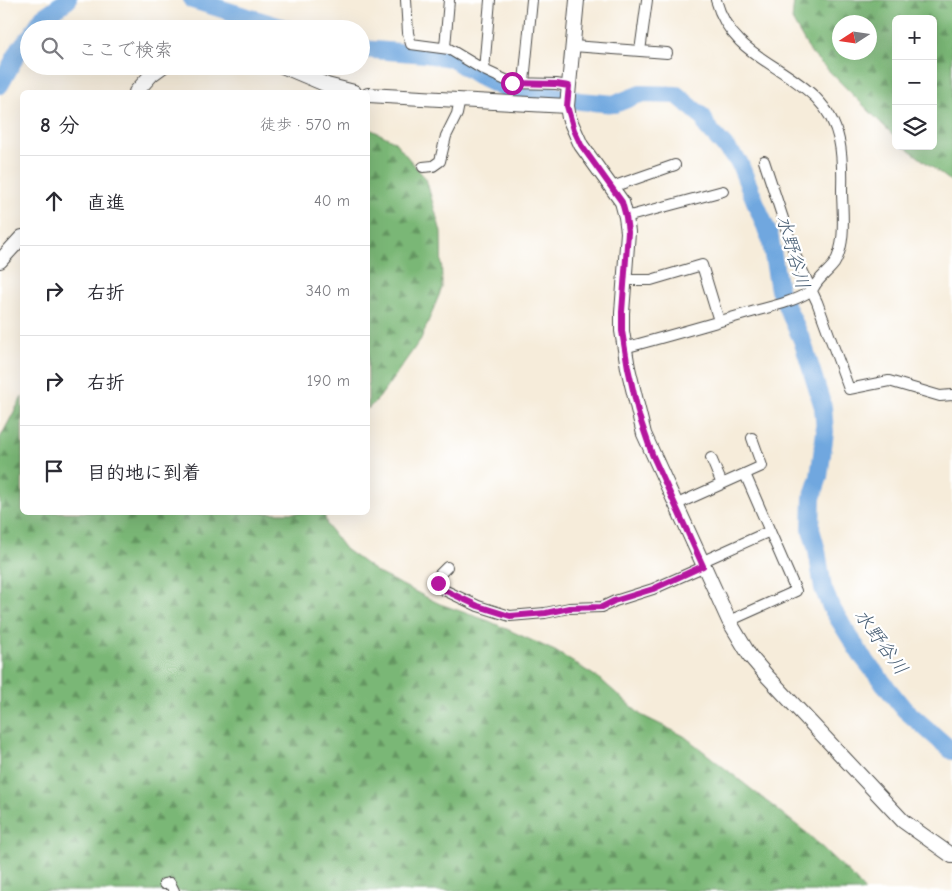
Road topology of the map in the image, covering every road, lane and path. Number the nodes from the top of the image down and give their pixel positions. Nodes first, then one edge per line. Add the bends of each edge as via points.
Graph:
1 (406, 0) edge
2 (449, 0) edge
3 (490, 0) edge
4 (532, 0) edge
5 (577, 0) edge
6 (647, 0) edge
7 (716, 0) edge
8 (573, 46) junction
9 (445, 47) junction
10 (640, 51) junction
11 (667, 53) dead end
12 (484, 70) junction
13 (151, 75) edge
14 (303, 75) edge
15 (524, 82) junction
16 (138, 90) edge
17 (346, 90) edge
18 (370, 95) edge
19 (568, 96) junction
20 (460, 99) junction
21 (764, 160) dead end
22 (675, 165) dead end
23 (423, 167) dead end
24 (612, 187) junction
25 (723, 191) dead end
26 (626, 217) junction
27 (20, 239) edge
28 (0, 261) edge
29 (624, 280) junction
30 (811, 292) junction
31 (719, 321) junction
32 (624, 348) junction
33 (952, 395) edge
34 (752, 438) dead end
35 (711, 458) dead end
36 (744, 474) junction
37 (722, 484) junction
38 (675, 505) junction
39 (770, 531) junction
40 (702, 564) junction
41 (447, 567) dead end
42 (729, 621) junction
43 (950, 852) edge
44 (164, 884) dead end
45 (174, 891) edge

1 - 9 street via 411,44
2 - 9 street
3 - 12 street
4 - 15 street
5 - 8 street
6 - 10 street
7 - 30 street via 725,25 736,38 798,82 825,108 835,124 843,157 842,233 834,263
8 - 10 street
8 - 19 street
9 - 12 street
10 - 11 street
12 - 15 street via 505,81
13 - 16 street
14 - 17 street
15 - 19 street
18 - 20 street
19 - 20 street
19 - 24 street via 569,118 581,145
20 - 23 street via 440,161
21 - 30 street via 795,255
22 - 24 street
24 - 26 street via 622,202
25 - 26 street
26 - 29 street
27 - 28 street
29 - 31 street via 651,280 702,265
29 - 32 street
30 - 31 street
30 - 33 street via 849,389 889,381 940,396
31 - 32 street
32 - 38 street via 644,434
34 - 36 street via 762,466
35 - 37 street
36 - 37 street
36 - 39 street
37 - 38 street
38 - 40 street
39 - 40 street
39 - 42 street via 796,591
40 - 41 street via 653,589 602,607 510,616 444,590 437,579
40 - 42 street
42 - 43 street via 739,640 767,676 896,814
44 - 45 street via 170,883

